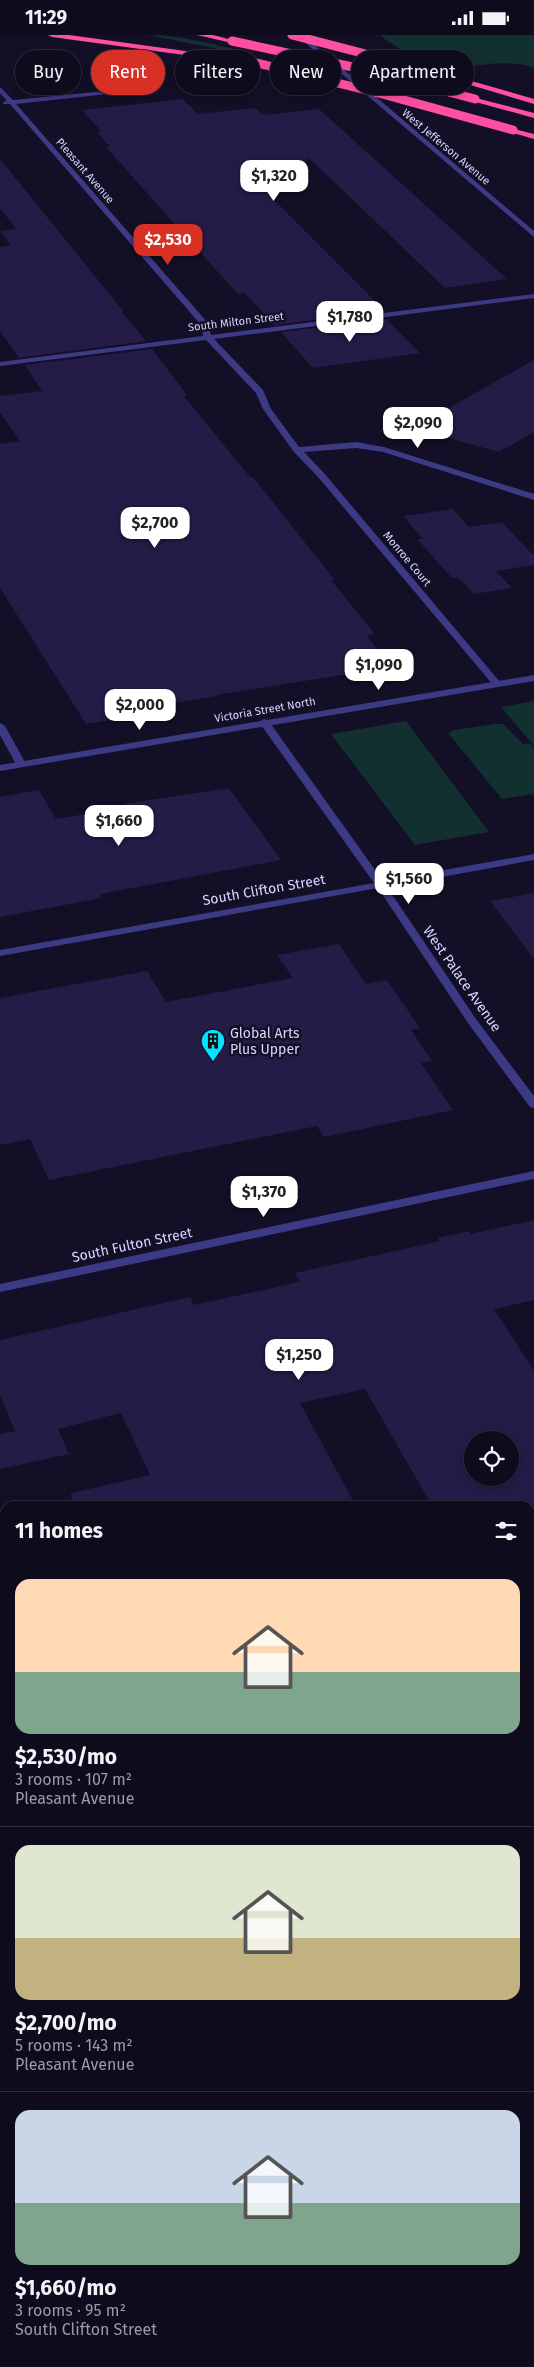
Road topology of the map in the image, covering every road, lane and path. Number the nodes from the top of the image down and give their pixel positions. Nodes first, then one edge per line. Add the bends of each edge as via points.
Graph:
1 (52, 35) edge
2 (117, 35) edge
3 (201, 35) edge
4 (292, 35) edge
5 (299, 35) edge
6 (192, 50) edge
7 (175, 52) edge
8 (260, 64) edge
9 (0, 89) edge
10 (91, 94) edge
11 (534, 101) edge
12 (10, 102) junction
13 (0, 103) edge
14 (534, 116) edge
15 (534, 137) edge
16 (534, 235) edge
17 (534, 296) edge
18 (208, 337) junction
19 (0, 365) edge
20 (297, 450) junction
21 (534, 497) edge
22 (534, 678) edge
23 (497, 684) junction
24 (264, 722) junction
25 (0, 726) edge
26 (21, 764) junction
27 (0, 768) edge
28 (534, 857) edge
29 (380, 884) junction
30 (0, 953) edge
31 (534, 1104) edge
32 (534, 1175) edge
33 (0, 1289) edge

1 - 7 highway
2 - 6 highway
3 - 14 highway, bridge via 362,69
4 - 11 highway, bridge
5 - 16 street, West Jefferson Avenue
8 - 15 highway, bridge
9 - 12 street, Pleasant Avenue
10 - 12 street
12 - 13 street
12 - 18 street, Pleasant Avenue via 205,325
17 - 18 street, South Milton Street
18 - 19 street, South Milton Street
18 - 20 street, Pleasant Avenue via 260,392 267,409
20 - 21 street via 356,445 384,450
20 - 23 street, Monroe Court
22 - 23 street, Victoria Street North
23 - 24 street, Victoria Street North
24 - 26 street, Victoria Street North
24 - 29 street, West Palace Avenue
25 - 26 street
26 - 27 street, Victoria Street North
28 - 29 street, South Clifton Street
29 - 30 street, South Clifton Street
29 - 31 street, West Palace Avenue via 472,1021
32 - 33 street, South Fulton Street

